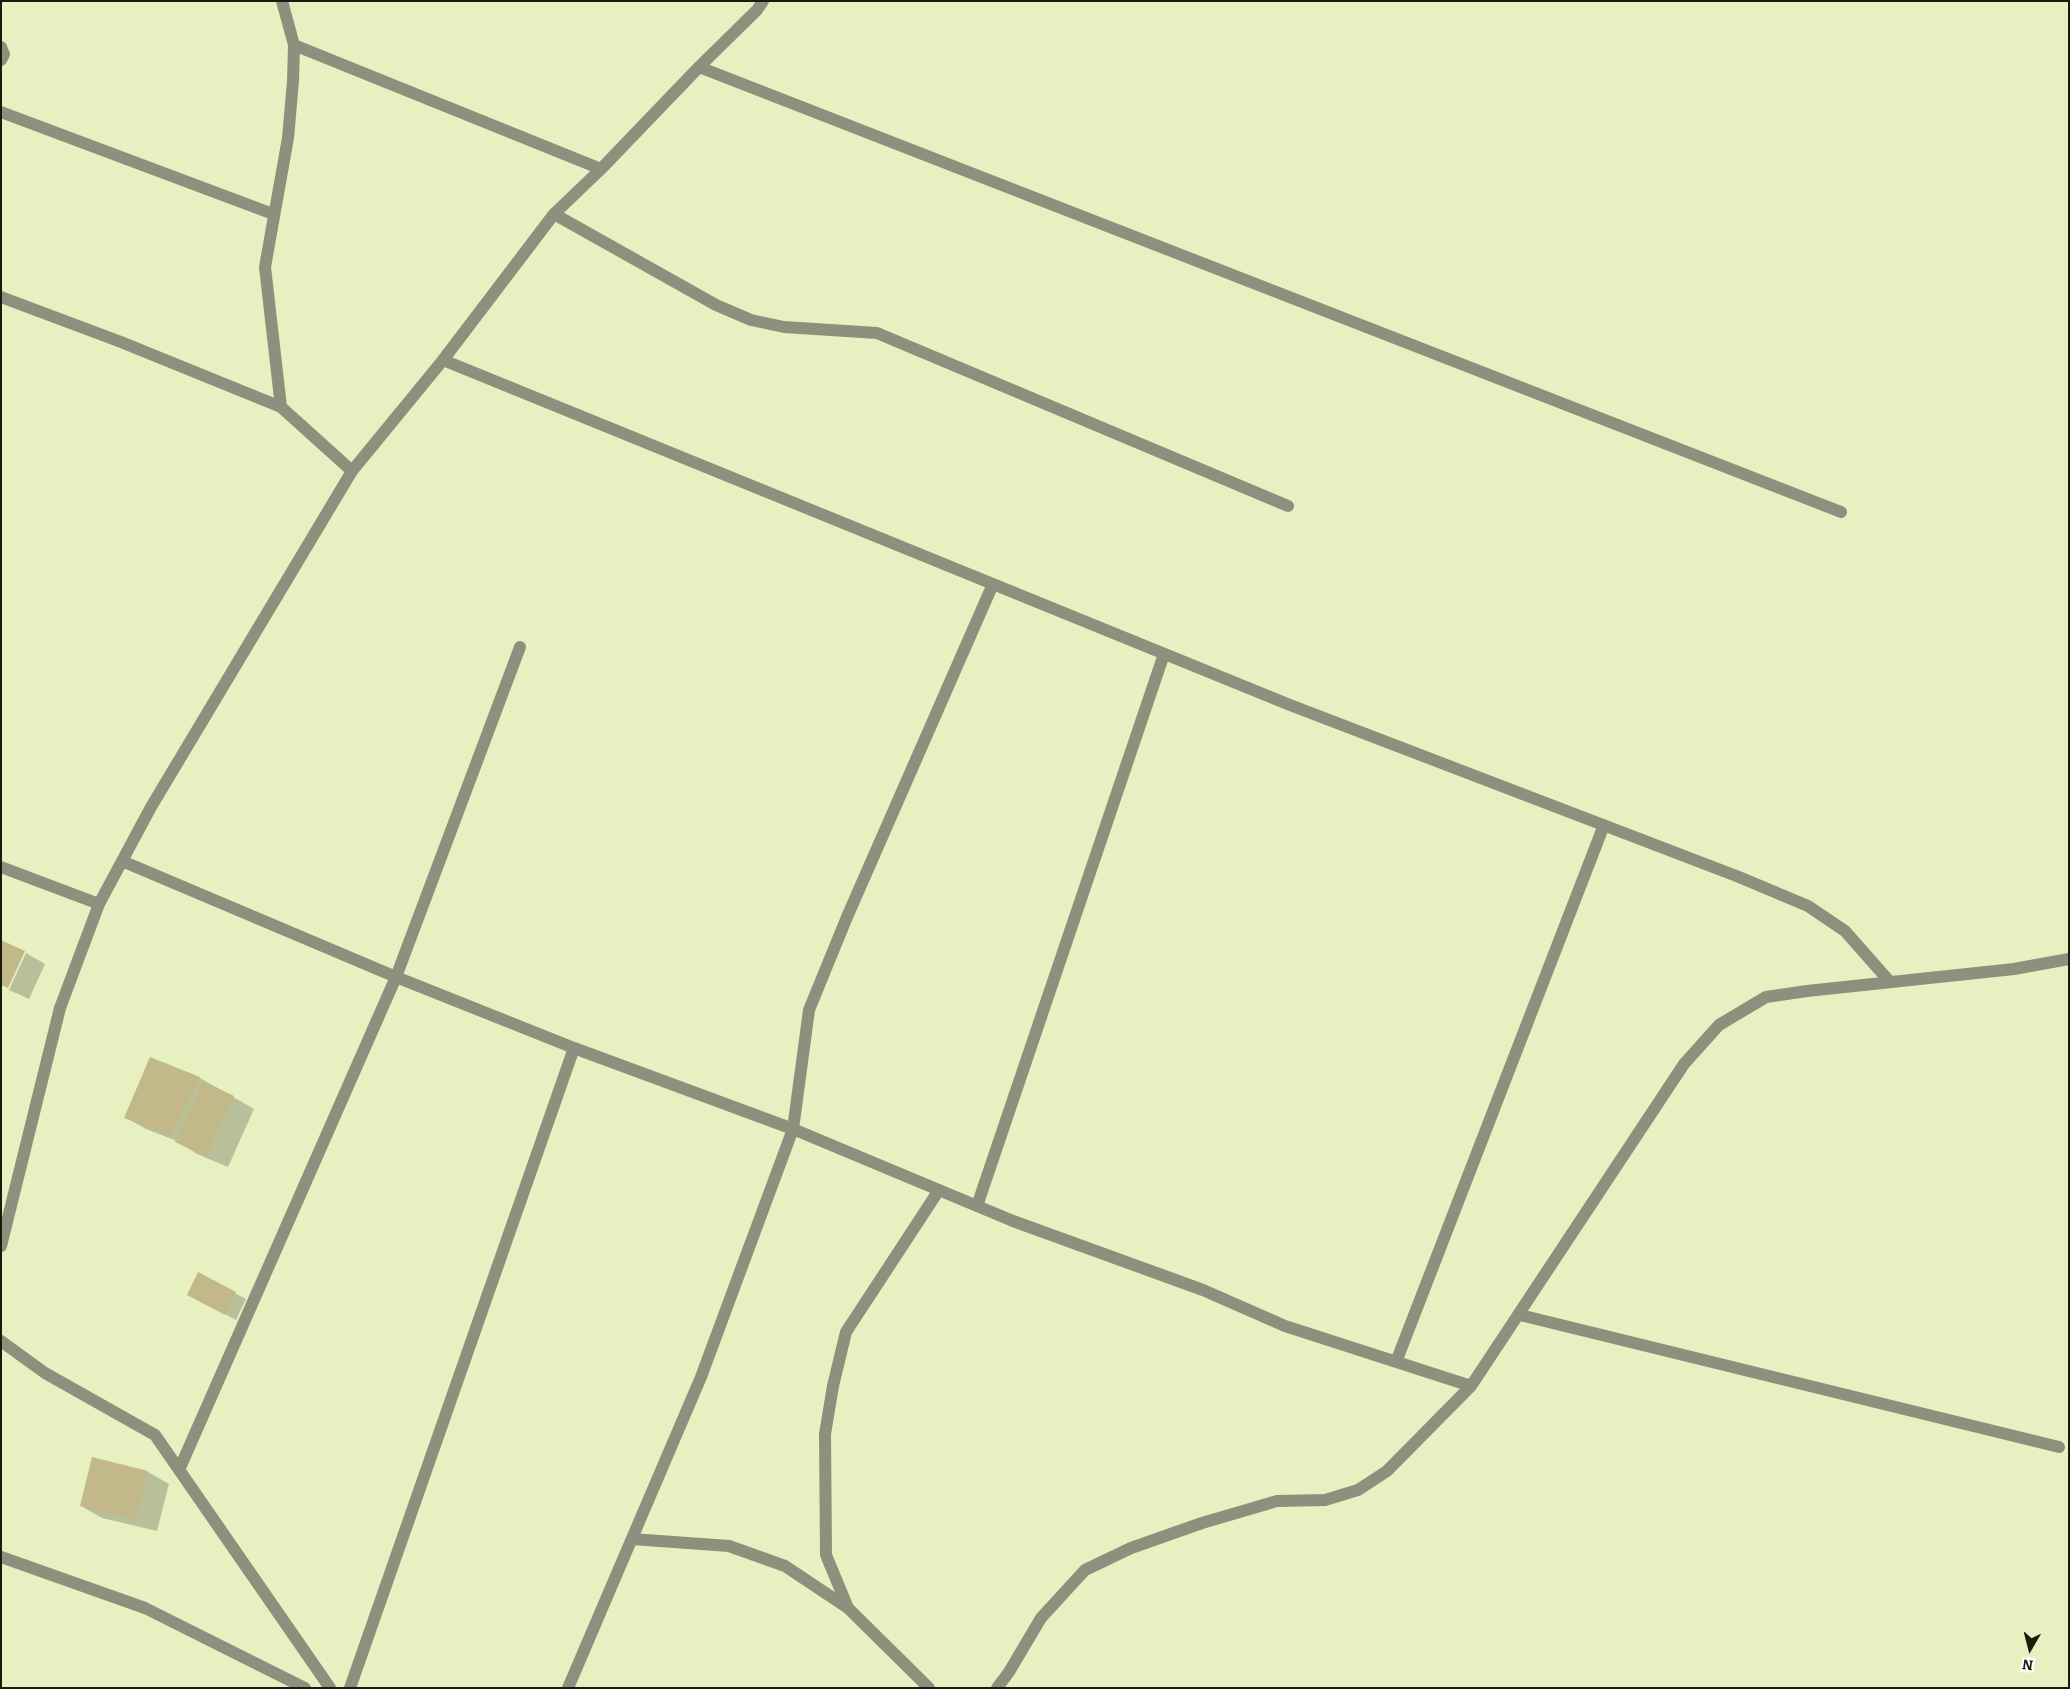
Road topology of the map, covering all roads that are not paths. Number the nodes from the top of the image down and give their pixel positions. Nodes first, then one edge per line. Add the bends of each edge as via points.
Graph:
1 (282, 1) edge
2 (763, 1) edge
3 (294, 45) junction
4 (1, 47) edge
5 (1, 60) edge
6 (699, 67) junction
7 (1, 112) edge
8 (601, 170) junction
9 (273, 214) junction
10 (554, 214) junction
11 (1, 297) edge
12 (443, 360) junction
13 (282, 407) junction
14 (352, 471) junction
15 (1288, 506) dead end
16 (1841, 512) dead end
17 (993, 584) junction
18 (520, 647) dead end
19 (1164, 654) junction
20 (1604, 825) junction
21 (122, 861) junction
22 (1, 867) edge
23 (99, 904) junction
24 (2069, 959) edge
25 (396, 977) junction
26 (1890, 982) junction
27 (574, 1048) junction
28 (793, 1129) junction
29 (939, 1190) junction
30 (977, 1206) junction
31 (1, 1246) edge
32 (1520, 1315) junction
33 (1, 1341) edge
34 (1396, 1362) junction
35 (1471, 1386) junction
36 (2059, 1447) dead end
37 (179, 1470) junction
38 (632, 1539) junction
39 (1, 1557) edge
40 (848, 1608) junction
41 (304, 1688) edge
42 (330, 1688) edge
43 (350, 1688) edge
44 (568, 1688) edge
45 (929, 1688) edge
46 (997, 1688) edge

1 - 3 street
2 - 6 street
3 - 8 street
3 - 9 street via 288,138
4 - 5 street via 4,54
6 - 8 street
6 - 16 street
7 - 9 street
8 - 10 street
9 - 13 street via 265,267
10 - 12 street
10 - 15 street via 716,305 751,320 784,327 877,333
11 - 13 street
12 - 14 street
12 - 17 street
13 - 14 street
14 - 21 street
17 - 19 street
17 - 28 street via 809,1010
18 - 25 street
19 - 20 street
19 - 30 street
20 - 26 street via 1808,906 1845,931
20 - 34 street
21 - 23 street
21 - 25 street
22 - 23 street
23 - 31 street via 60,1008
24 - 26 street via 2014,969
25 - 27 street
25 - 37 street
26 - 32 street via 1766,997 1719,1025 1684,1064
27 - 28 street
27 - 43 street
28 - 29 street
28 - 38 street via 700,1377
29 - 30 street
29 - 40 street via 846,1332 833,1386 825,1434 826,1554
30 - 34 street via 1203,1290 1285,1326
32 - 35 street
32 - 36 street
33 - 37 street via 45,1373 155,1435
34 - 35 street
35 - 46 street via 1387,1471 1358,1490 1325,1500 1277,1502 1202,1523 1131,1548 1085,1570 1042,1618
37 - 42 street
38 - 40 street via 729,1546 784,1566
38 - 44 street
39 - 41 street via 146,1608
40 - 45 street

